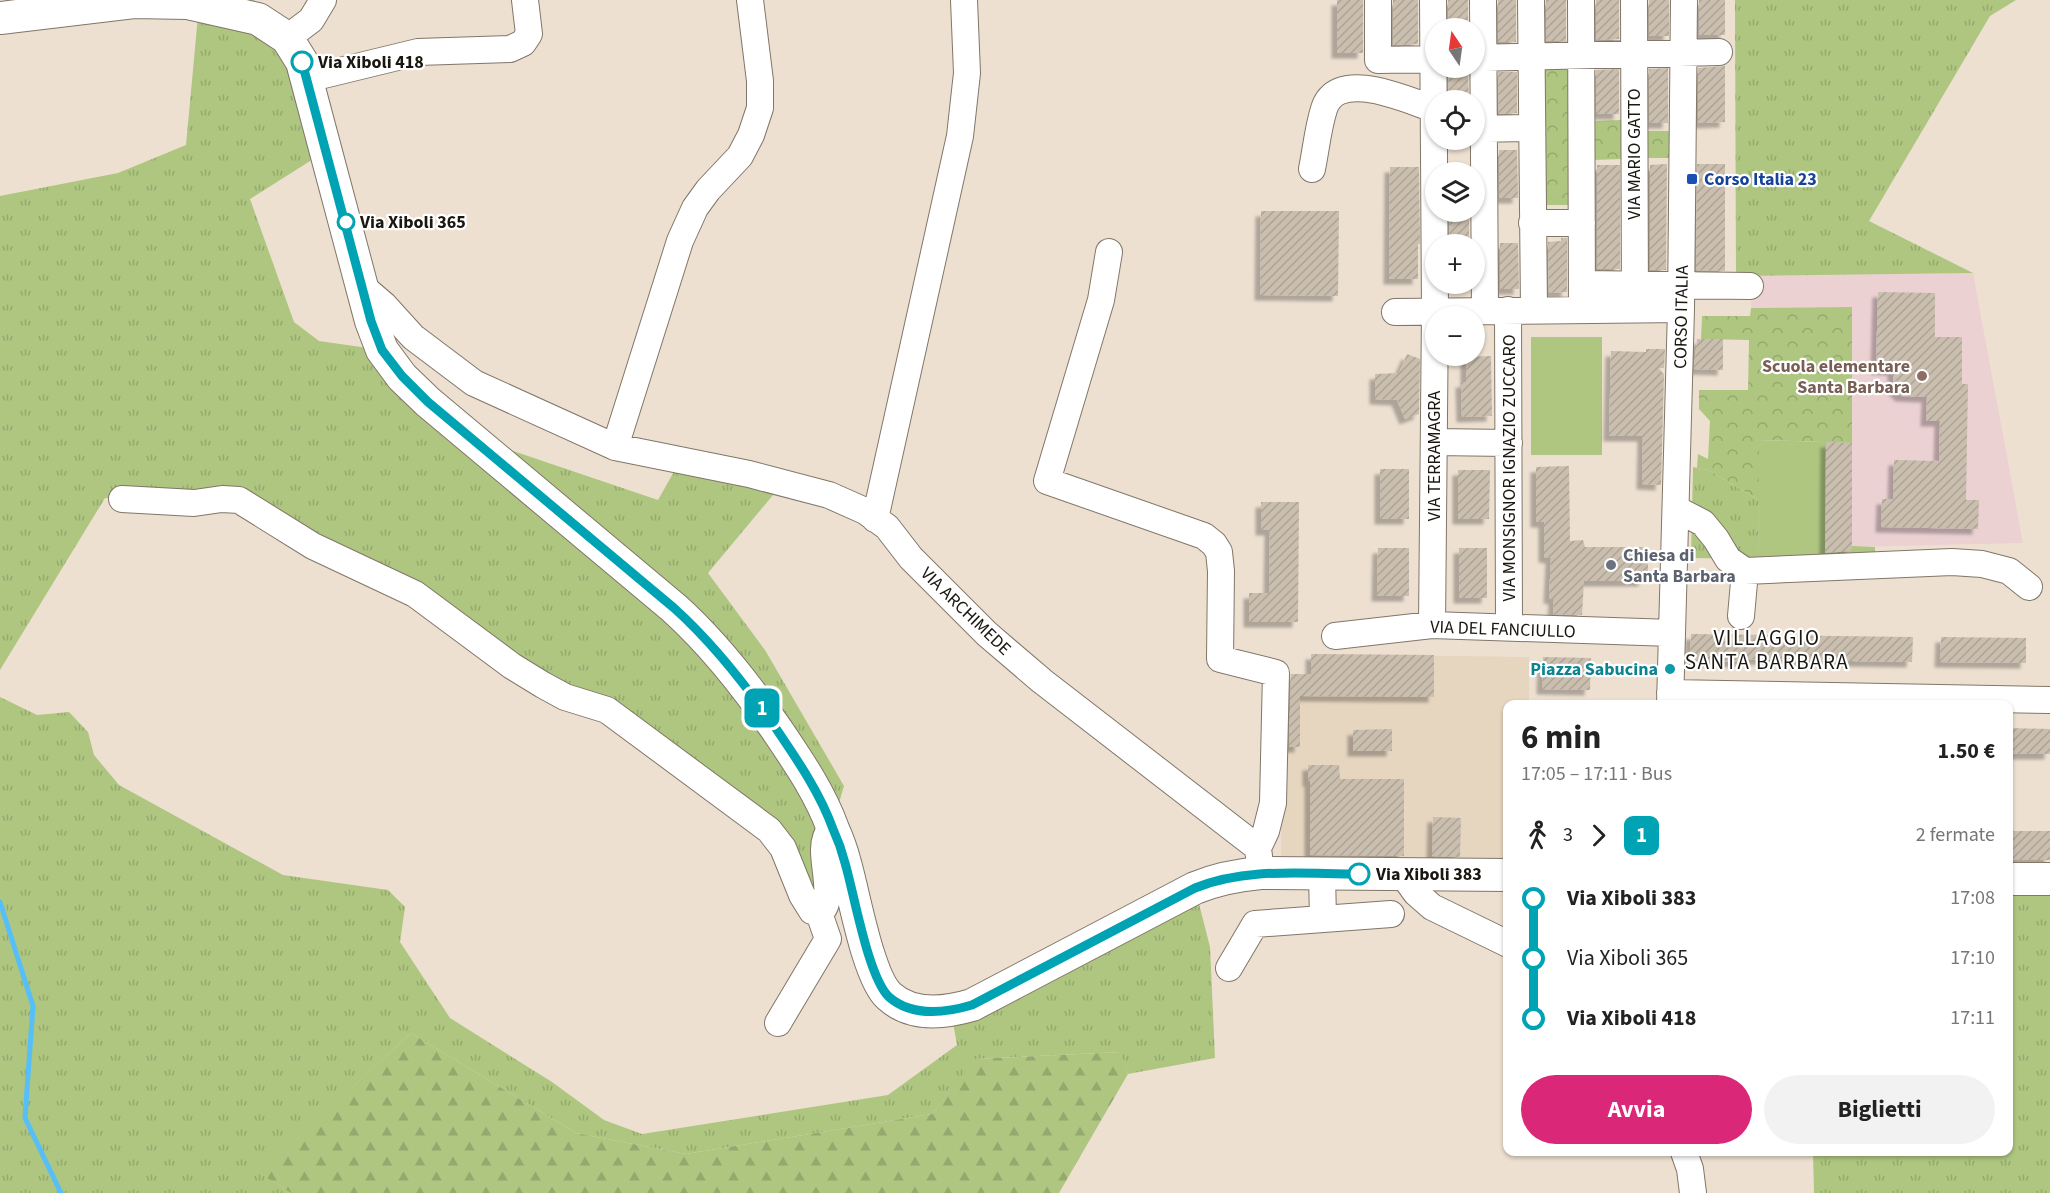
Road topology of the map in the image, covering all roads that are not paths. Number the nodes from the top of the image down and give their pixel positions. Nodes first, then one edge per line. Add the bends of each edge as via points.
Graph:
1 (323, 0) edge
2 (525, 0) edge
3 (750, 0) edge
4 (964, 0) edge
5 (1378, 0) edge
6 (1433, 0) edge
7 (1483, 0) edge
8 (1531, 0) edge
9 (1581, 0) edge
10 (1634, 0) edge
11 (1684, 0) edge
12 (92, 3) edge
13 (0, 18) edge
14 (1433, 18) edge
15 (1482, 18) edge
16 (287, 38) junction
17 (1719, 52) dead end
18 (1683, 53) junction
19 (1634, 54) junction
20 (1581, 55) junction
21 (1531, 56) junction
22 (1485, 58) edge
23 (1425, 59) edge
24 (307, 79) junction
25 (1425, 118) edge
26 (1532, 128) junction
27 (1485, 129) edge
28 (1434, 150) edge
29 (1481, 150) edge
30 (1312, 169) dead end
31 (1532, 223) junction
32 (1582, 223) junction
33 (1109, 252) dead end
34 (1750, 286) dead end
35 (363, 287) junction
36 (1582, 297) junction
37 (1635, 297) junction
38 (1682, 297) junction
39 (1435, 306) edge
40 (1485, 310) edge
41 (1497, 310) junction
42 (1534, 310) junction
43 (1425, 311) edge
44 (1395, 312) dead end
45 (1435, 366) edge
46 (1434, 441) junction
47 (1509, 443) junction
48 (615, 447) junction
49 (122, 499) dead end
50 (1676, 509) junction
51 (875, 519) junction
52 (1745, 572) junction
53 (2029, 587) dead end
54 (1741, 616) dead end
55 (1432, 625) junction
56 (1509, 626) junction
57 (1672, 633) junction
58 (1335, 636) dead end
59 (1754, 698) edge
60 (1666, 700) edge
61 (1695, 700) edge
62 (2050, 700) edge
63 (832, 826) junction
64 (1260, 861) junction
65 (1322, 874) junction
66 (1403, 874) junction
67 (1503, 875) edge
68 (2013, 879) edge
69 (2050, 879) edge
70 (819, 913) junction
71 (1391, 914) dead end
72 (1323, 919) junction
73 (1503, 942) edge
74 (1229, 968) dead end
75 (778, 1023) dead end
76 (1685, 1156) edge
77 (1693, 1193) edge

1 - 16 street via 311,21
2 - 24 street via 529,34 523,43 510,49 418,52
3 - 48 street via 760,108 740,156 695,208 680,241
4 - 51 street via 967,73 960,136
5 - 23 street via 1378,60
6 - 14 street, VIA TERRAMAGRA
7 - 15 street, VIA MONSIGNOR IGNAZIO ZUCCARO
8 - 21 street
9 - 20 street
10 - 19 street, VIA MARIO GATTO
11 - 18 street, CORSO ITALIA
12 - 13 main road
12 - 16 main road via 187,3 258,19
16 - 24 main road
17 - 18 street
18 - 19 street
18 - 38 street, CORSO ITALIA
19 - 20 street
19 - 37 street, VIA MARIO GATTO
20 - 21 street
20 - 32 street
21 - 22 street
21 - 26 street
24 - 35 main road
25 - 30 street via 1370,88 1351,88 1334,94 1324,106
26 - 27 street
26 - 31 street
28 - 39 street, VIA TERRAMAGRA
29 - 41 street, VIA MONSIGNOR IGNAZIO ZUCCARO
31 - 32 street
31 - 42 street
32 - 36 street
33 - 64 street via 1101,300 1047,481 1204,536 1219,552 1220,659 1276,673 1273,803
34 - 38 street
35 - 48 street, VIA ARCHIMEDE via 413,337 474,383
35 - 63 main road via 382,350 402,376 699,631 731,666 791,751
36 - 37 street
36 - 42 street
37 - 38 street
38 - 50 street, CORSO ITALIA
40 - 41 street
41 - 42 street
41 - 47 street, VIA MONSIGNOR IGNAZIO ZUCCARO
43 - 44 street
45 - 46 street, VIA TERRAMAGRA
46 - 47 street
46 - 55 street, VIA TERRAMAGRA
47 - 56 street, VIA MONSIGNOR IGNAZIO ZUCCARO
48 - 51 street, VIA ARCHIMEDE via 829,495
49 - 70 street via 239,500 313,546 415,594 543,685 607,710 769,830 783,848 802,895 812,911
50 - 52 street via 1702,523 1728,560
50 - 57 street, CORSO ITALIA
51 - 64 street, VIA ARCHIMEDE via 887,527 911,558 987,634
52 - 53 street via 1952,562 2009,571
52 - 54 street
55 - 56 street, VIA DEL FANCIULLO
55 - 58 street, VIA DEL FANCIULLO
56 - 57 street, VIA DEL FANCIULLO
57 - 60 street, CORSO ITALIA
59 - 61 street
59 - 62 street
63 - 64 main road via 875,975 890,997 917,1011 951,1011 972,1005 1195,888
63 - 70 street via 824,848 828,901
64 - 65 main road
65 - 66 main road
65 - 72 street
66 - 67 main road
66 - 73 street via 1416,893 1432,906
68 - 69 main road
70 - 75 street via 828,939
71 - 72 street
72 - 74 street via 1255,924
76 - 77 street

